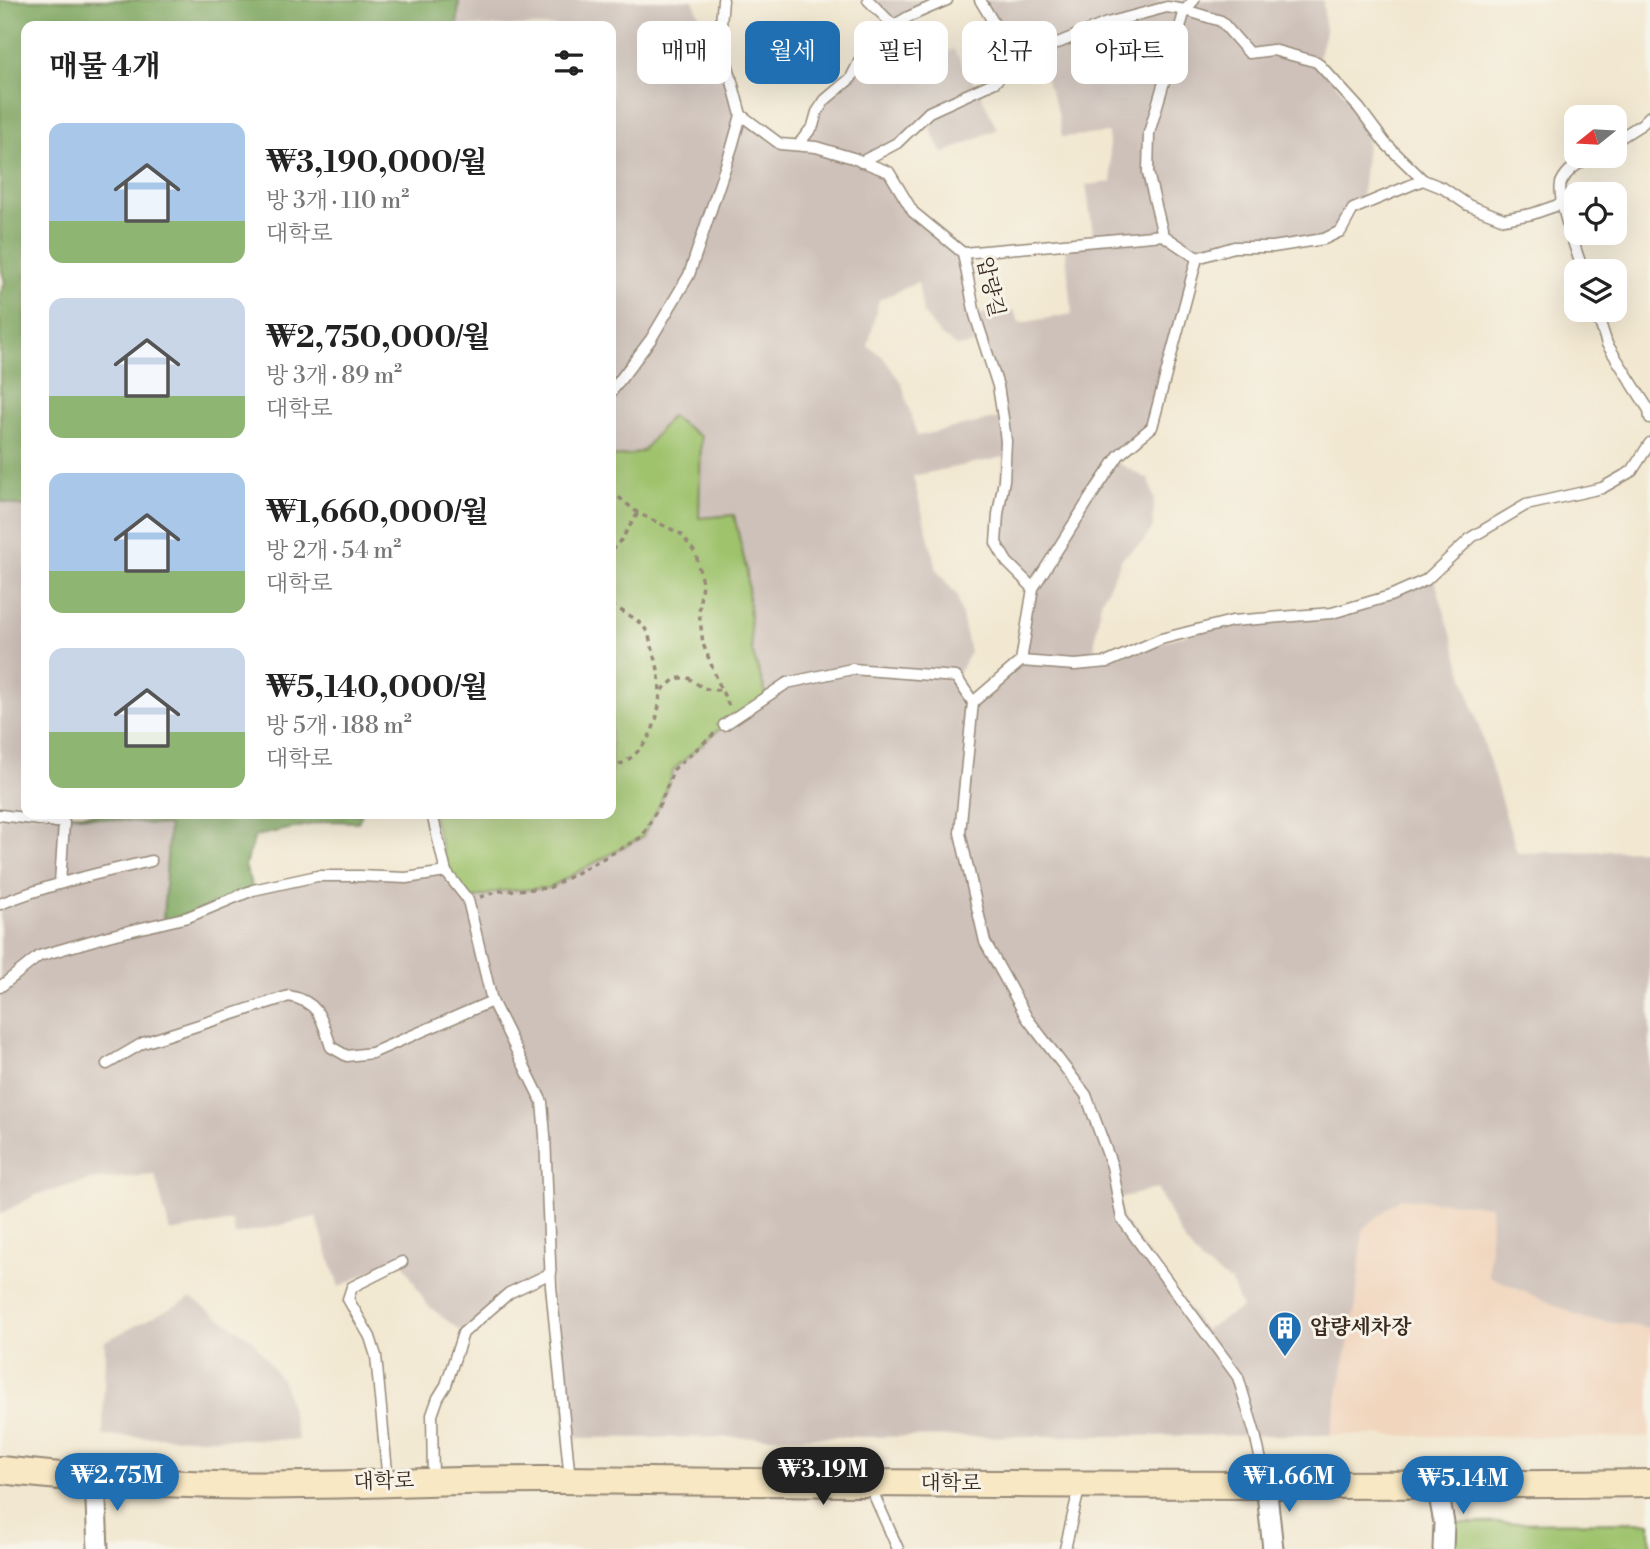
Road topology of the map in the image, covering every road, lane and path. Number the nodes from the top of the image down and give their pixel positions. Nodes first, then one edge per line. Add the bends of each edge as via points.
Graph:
1 (723, 0) edge
2 (868, 0) edge
3 (947, 0) edge
4 (980, 0) edge
5 (1194, 0) edge
6 (1185, 10) junction
7 (889, 21) edge
8 (902, 21) edge
9 (993, 21) edge
10 (1057, 43) edge
11 (854, 72) edge
12 (991, 84) edge
13 (741, 115) junction
14 (1650, 116) edge
15 (1628, 133) edge
16 (798, 145) junction
17 (861, 162) junction
18 (1572, 168) edge
19 (1423, 180) junction
20 (1562, 204) junction
21 (1163, 235) junction
22 (963, 253) junction
23 (1197, 258) junction
24 (1579, 259) edge
25 (1600, 322) edge
26 (616, 385) edge
27 (1650, 418) edge
28 (1650, 443) edge
29 (616, 495) edge
30 (638, 513) junction
31 (616, 545) edge
32 (1032, 588) junction
33 (616, 608) edge
34 (1021, 661) junction
35 (721, 689) junction
36 (660, 691) junction
37 (973, 702) junction
38 (735, 717) junction
39 (724, 724) joint
40 (616, 766) edge
41 (0, 815) edge
42 (21, 818) edge
43 (32, 819) edge
44 (433, 819) edge
45 (151, 861) dead end
46 (446, 872) junction
47 (60, 883) junction
48 (468, 900) junction
49 (0, 904) edge
50 (0, 986) edge
51 (492, 1001) junction
52 (107, 1064) dead end
53 (402, 1262) dead end
54 (551, 1273) junction
55 (0, 1470) edge
56 (95, 1479) junction
57 (570, 1480) junction
58 (433, 1481) junction
59 (388, 1483) junction
60 (1650, 1483) edge
61 (869, 1484) junction
62 (1266, 1484) junction
63 (1080, 1485) junction
64 (1437, 1485) junction
65 (98, 1549) edge
66 (898, 1549) edge
67 (1065, 1549) edge
68 (1273, 1549) edge
69 (1443, 1549) edge

1 - 13 lane via 720,37
2 - 7 lane
3 - 8 lane
4 - 9 lane
5 - 6 lane
6 - 10 lane via 1167,7 1107,23
6 - 19 lane via 1221,21 1249,53 1273,50 1317,62 1385,143
6 - 21 lane via 1149,133 1148,173
11 - 16 lane via 825,100
12 - 17 lane via 929,112 897,143
13 - 16 lane, 압량길 via 780,144
13 - 26 lane via 689,275 651,339
14 - 15 lane
16 - 17 lane, 압량길
17 - 22 lane, 압량길 via 888,172 913,212
18 - 20 lane via 1560,183
19 - 20 lane via 1504,219
19 - 23 lane via 1353,209 1341,231 1324,239 1234,247
20 - 24 lane
21 - 22 lane
21 - 23 lane
22 - 32 lane, 압량길 via 975,315 998,386 1006,441 996,542 1007,562
23 - 32 lane via 1152,428 1119,455
25 - 27 lane via 1607,344
28 - 34 lane via 1632,471 1612,483 1526,505 1472,537 1426,580 1390,596 1332,613 1232,621 1161,639 1108,662
29 - 30 path
30 - 31 path
30 - 35 path via 681,534 696,554 702,583 703,644
32 - 34 lane
33 - 36 path via 646,631 657,662
34 - 37 lane
35 - 36 path via 704,689 687,677 675,679
35 - 38 path
36 - 40 path via 649,737 638,752
37 - 38 lane via 956,677 852,668 787,683
37 - 62 lane via 960,833 985,942 1027,1018 1086,1095 1112,1166 1122,1219 1238,1377
38 - 39 lane
39 - 48 path via 674,769 642,837 549,888 500,891
41 - 42 lane
43 - 47 lane via 64,823
44 - 46 lane
45 - 47 lane
46 - 48 lane
46 - 50 lane via 406,878 317,876 253,890 188,917 39,956
47 - 49 lane
48 - 51 lane
51 - 52 lane via 372,1053 347,1055 331,1047 321,1016 304,999 289,996 143,1043
51 - 54 lane via 542,1102
53 - 59 lane via 352,1287 348,1299 376,1356
54 - 57 lane
54 - 58 lane via 509,1293 463,1333 432,1415
55 - 56 main road, 대학로
56 - 59 main road, 대학로 via 218,1485
56 - 65 street
57 - 58 main road, 대학로
57 - 61 main road, 대학로
58 - 59 main road, 대학로
60 - 64 main road, 대학로
61 - 63 main road, 대학로
61 - 66 lane
62 - 63 main road, 대학로
62 - 64 main road, 대학로
62 - 68 street
63 - 67 lane
64 - 69 street

